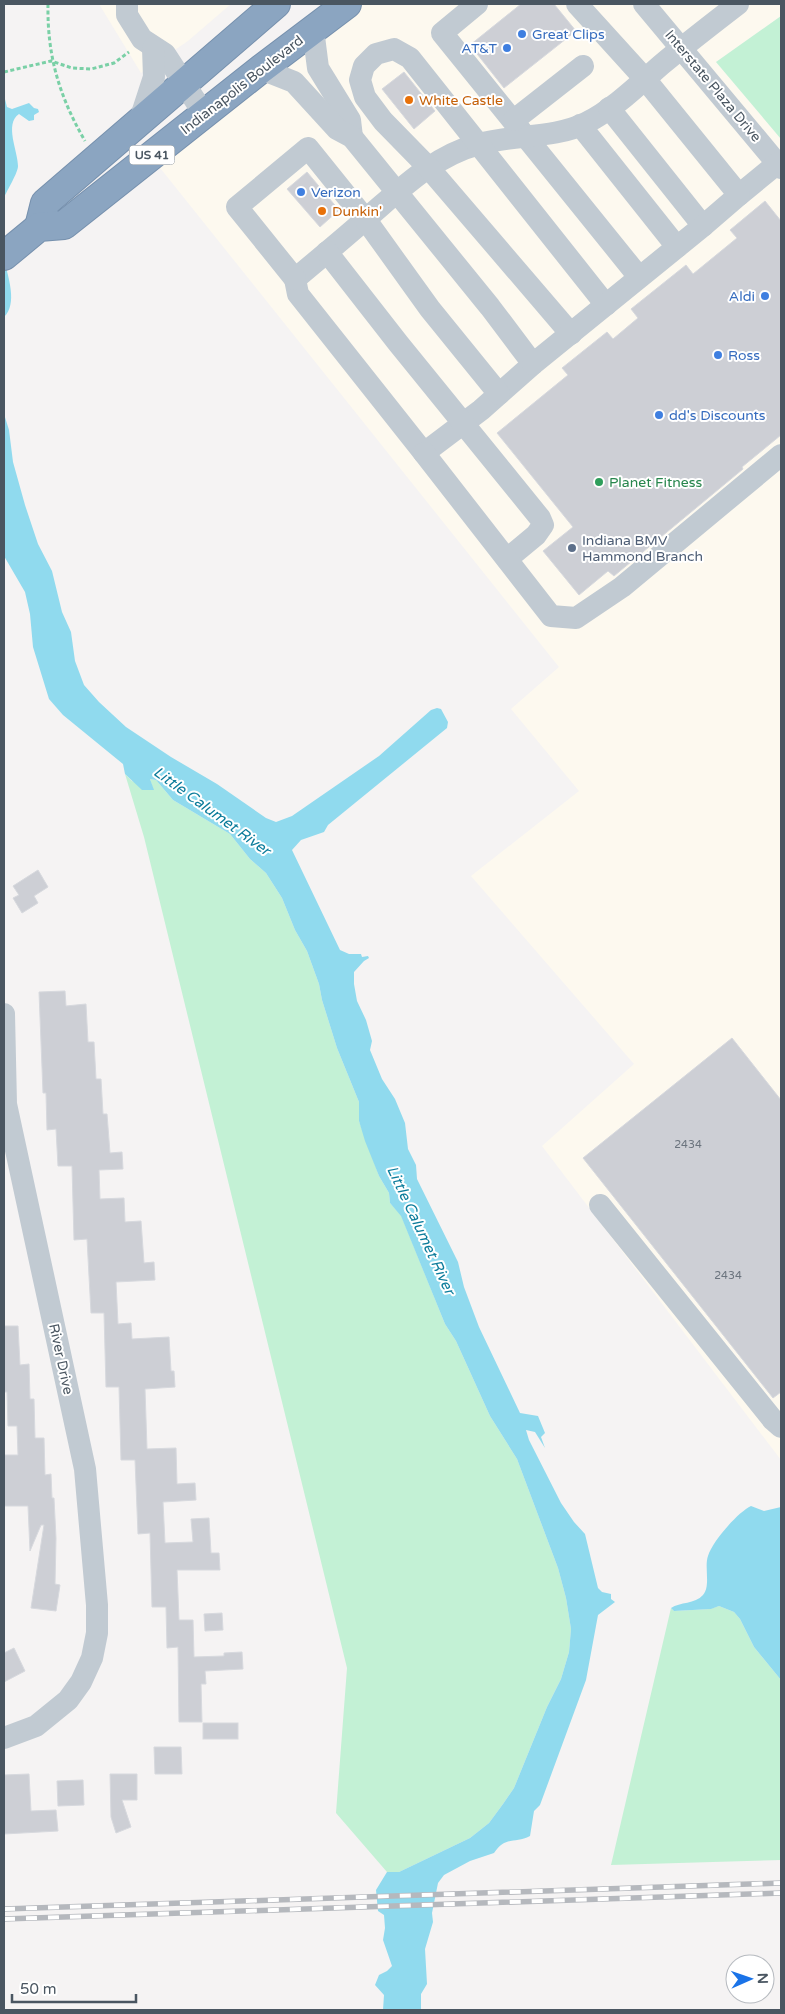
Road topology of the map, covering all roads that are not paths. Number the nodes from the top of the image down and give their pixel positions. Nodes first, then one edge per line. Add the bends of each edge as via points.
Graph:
1 (127, 4) edge
2 (276, 4) edge
3 (347, 4) edge
4 (477, 4) edge
5 (577, 4) edge
6 (738, 4) edge
7 (648, 5) edge
8 (313, 29) junction
9 (148, 44) junction
10 (681, 48) junction
11 (583, 66) dead end
12 (261, 69) junction
13 (645, 79) junction
14 (184, 85) junction
15 (609, 108) junction
16 (204, 114) junction
17 (139, 123) junction
18 (580, 125) junction
19 (520, 128) junction
20 (352, 137) junction
21 (479, 144) junction
22 (779, 165) edge
23 (428, 167) junction
24 (397, 193) junction
25 (738, 195) junction
26 (366, 220) junction
27 (703, 226) junction
28 (38, 227) junction
29 (677, 247) junction
30 (327, 252) junction
31 (4, 256) edge
32 (639, 277) junction
33 (295, 279) junction
34 (606, 305) junction
35 (571, 334) junction
36 (533, 364) junction
37 (499, 394) junction
38 (464, 423) junction
39 (424, 453) junction
40 (781, 455) edge
41 (507, 559) junction
42 (4, 1014) edge
43 (600, 1205) dead end
44 (781, 1428) edge
45 (4, 1738) edge

1 - 9 street via 127,15
2 - 14 highway, US 41
3 - 8 highway, Indianapolis Boulevard / US 41
4 - 19 street via 442,33
5 - 13 street
6 - 10 street
7 - 10 street, Interstate Plaza Drive
8 - 12 highway, Indianapolis Boulevard / US 41
8 - 20 street via 318,68 350,120
9 - 14 street via 165,54
9 - 17 street via 154,77
10 - 13 street
10 - 22 street, Interstate Plaza Drive
11 - 19 street
12 - 16 highway, Indianapolis Boulevard / US 41
12 - 20 street via 294,82 336,129
13 - 15 street
13 - 25 street
14 - 16 street
14 - 17 highway, US 41
15 - 18 street
15 - 27 street
16 - 28 highway, Indianapolis Boulevard / US 41 via 64,225
17 - 28 highway, US 41 via 45,204
18 - 19 street via 559,133
18 - 29 street
19 - 21 street
19 - 32 street
20 - 24 street
21 - 23 street
21 - 23 street via 410,58 394,49 376,54 364,66 360,80 365,97 383,121
21 - 34 street
22 - 25 street
23 - 24 street
23 - 35 street
24 - 26 street
24 - 36 street
25 - 27 street
26 - 30 street
26 - 33 street via 308,148 237,207
26 - 37 street via 430,309
27 - 29 street
28 - 31 highway
29 - 32 street
30 - 33 street
30 - 38 street
32 - 34 street
33 - 39 street via 298,294
34 - 35 street
35 - 36 street
36 - 37 street
37 - 38 street
38 - 39 street
38 - 41 street via 543,525
39 - 41 street
40 - 41 street via 622,587 576,618 551,616
42 - 45 street, River Drive via 6,1104 85,1468 97,1605 97,1634 92,1658 81,1682 68,1700 36,1726
43 - 44 street

